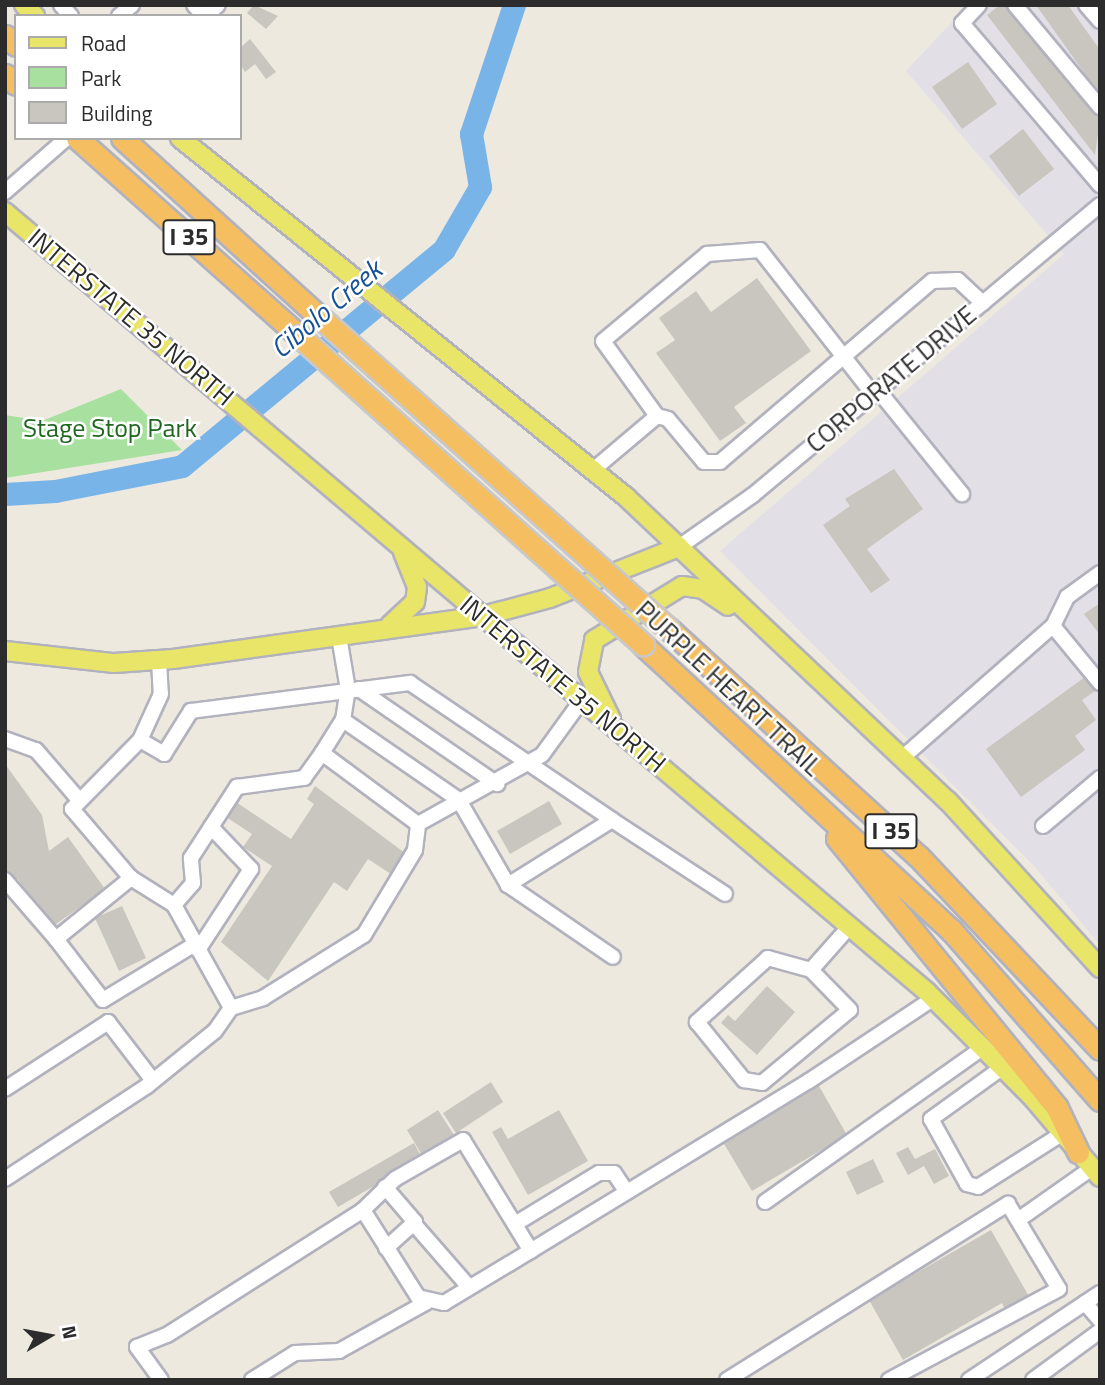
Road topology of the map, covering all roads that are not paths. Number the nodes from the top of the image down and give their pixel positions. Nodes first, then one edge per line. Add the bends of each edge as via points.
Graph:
1 (979, 5) edge
2 (1015, 5) edge
3 (1086, 5) edge
4 (1100, 21) edge
5 (1100, 107) edge
6 (65, 140) edge
7 (79, 140) edge
8 (124, 140) edge
9 (183, 140) edge
10 (1100, 186) edge
11 (5, 192) edge
12 (1100, 205) edge
13 (5, 212) edge
14 (983, 303) junction
15 (842, 358) junction
16 (875, 392) junction
17 (657, 416) junction
18 (593, 470) junction
19 (962, 494) dead end
20 (399, 547) junction
21 (679, 547) junction
22 (1100, 573) edge
23 (482, 616) junction
24 (1054, 626) junction
25 (380, 631) junction
26 (771, 635) junction
27 (339, 636) junction
28 (5, 651) edge
29 (159, 660) junction
30 (1100, 682) edge
31 (354, 689) junction
32 (582, 700) junction
33 (343, 720) junction
34 (618, 731) junction
35 (5, 739) edge
36 (140, 740) junction
37 (322, 753) junction
38 (902, 758) junction
39 (529, 764) junction
40 (1100, 778) edge
41 (498, 784) junction
42 (794, 789) junction
43 (459, 800) junction
44 (80, 801) junction
45 (612, 820) junction
46 (418, 824) junction
47 (211, 827) junction
48 (1043, 827) dead end
49 (131, 878) junction
50 (5, 880) edge
51 (508, 885) junction
52 (725, 894) dead end
53 (174, 905) junction
54 (849, 927) junction
55 (55, 939) junction
56 (197, 947) junction
57 (613, 957) dead end
58 (1100, 968) edge
59 (811, 970) junction
60 (934, 998) junction
61 (103, 1000) junction
62 (230, 1008) junction
63 (108, 1022) junction
64 (984, 1047) junction
65 (1100, 1049) edge
66 (1003, 1067) junction
67 (151, 1078) junction
68 (5, 1089) edge
69 (1100, 1100) edge
70 (1063, 1133) junction
71 (1090, 1166) edge
72 (5, 1179) edge
73 (386, 1187) junction
74 (628, 1192) junction
75 (765, 1202) dead end
76 (363, 1210) junction
77 (1018, 1220) junction
78 (515, 1224) junction
79 (415, 1225) junction
80 (386, 1248) junction
81 (531, 1251) junction
82 (470, 1287) junction
83 (1059, 1289) junction
84 (1100, 1293) edge
85 (427, 1302) junction
86 (1085, 1303) junction
87 (1072, 1311) junction
88 (1100, 1320) edge
89 (1100, 1331) edge
90 (732, 1379) edge
91 (892, 1379) edge
92 (160, 1380) edge
93 (252, 1380) edge
94 (969, 1380) edge
95 (1033, 1380) edge

1 - 10 street via 962,23
2 - 5 street
3 - 4 street
6 - 11 street
7 - 42 highway, PURPLE HEART TRAIL / I 35, bridge via 643,645
8 - 65 highway, PURPLE HEART TRAIL / I 35, bridge via 918,856
9 - 18 main road
12 - 14 street, CORPORATE DRIVE
13 - 20 main road, INTERSTATE 35 NORTH
14 - 15 street via 958,280 932,281
14 - 16 street, CORPORATE DRIVE
15 - 16 street
15 - 17 street via 720,462 704,462 668,419
15 - 17 street via 760,250 707,254 603,341
16 - 19 street
16 - 21 street, CORPORATE DRIVE
17 - 18 street
18 - 21 main road
20 - 23 main road, INTERSTATE 35 NORTH
20 - 25 main road via 412,571 415,603 407,616
21 - 23 main road via 573,589
21 - 26 main road
22 - 24 street via 1067,597
23 - 25 main road
23 - 32 main road, INTERSTATE 35 NORTH
24 - 30 street
24 - 38 street
25 - 27 main road
26 - 34 main road via 703,589 665,590 594,640 588,653 593,688
26 - 38 main road
27 - 29 main road
27 - 31 street
28 - 29 main road via 114,663
29 - 36 street via 161,694
31 - 33 street
31 - 36 street via 191,711 164,754
31 - 39 street via 410,683
31 - 41 street
32 - 34 main road, INTERSTATE 35 NORTH
32 - 39 street via 558,738
33 - 37 street
33 - 43 street
34 - 54 main road, INTERSTATE 35 NORTH
35 - 44 street via 36,750
36 - 44 street
37 - 46 street
37 - 47 street via 304,778 237,787
38 - 58 main road via 998,850
39 - 41 street
39 - 45 street
40 - 48 street
41 - 43 street
42 - 69 highway, PURPLE HEART TRAIL / I 35 via 951,930
42 - 71 highway via 950,971 1057,1108
43 - 46 street
43 - 51 street
44 - 49 street via 72,810
45 - 51 street
45 - 52 street
46 - 62 street via 415,850 364,935 263,998
47 - 53 street via 191,858 193,883
47 - 56 street via 251,869
49 - 53 street
49 - 55 street
50 - 55 street
51 - 57 street
53 - 56 street
54 - 59 street
54 - 60 main road, INTERSTATE 35 NORTH
55 - 61 street
56 - 61 street
56 - 62 street
59 - 59 street via 850,1010 762,1083 744,1080 697,1022 768,958
60 - 64 main road, INTERSTATE 35 NORTH
60 - 74 street
61 - 63 street
62 - 67 street via 215,1031
63 - 67 street
63 - 68 street
64 - 66 main road, INTERSTATE 35 NORTH
64 - 75 street
66 - 70 main road, INTERSTATE 35 NORTH
66 - 70 street via 931,1119 967,1184 978,1186
67 - 72 street
70 - 71 main road, INTERSTATE 35 NORTH
71 - 77 street
73 - 76 street
73 - 78 street via 463,1140
73 - 79 street
74 - 78 street via 614,1173 599,1173
74 - 81 street
76 - 80 street
76 - 92 street via 167,1335 137,1347
77 - 83 street
77 - 90 street via 1008,1203
78 - 81 street
79 - 80 street
79 - 82 street
80 - 85 street
81 - 82 street
82 - 85 street via 444,1303
83 - 87 street
83 - 91 street
84 - 86 street
85 - 93 street via 339,1350 295,1353
86 - 87 street
86 - 88 street
87 - 94 street
89 - 95 street

